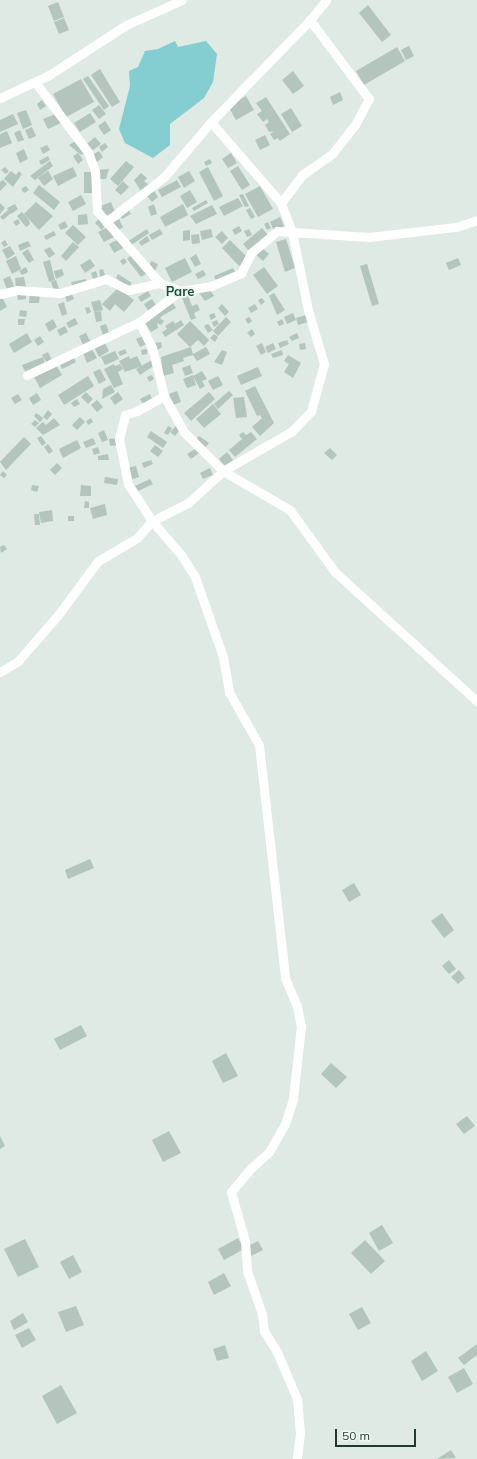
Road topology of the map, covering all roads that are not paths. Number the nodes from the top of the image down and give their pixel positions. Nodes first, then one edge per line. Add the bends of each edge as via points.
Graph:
1 (182, 0) edge
2 (326, 0) edge
3 (310, 20) junction
4 (35, 82) junction
5 (0, 98) edge
6 (211, 122) junction
7 (281, 203) junction
8 (477, 220) edge
9 (106, 222) junction
10 (292, 232) junction
11 (160, 283) junction
12 (180, 291) junction
13 (0, 294) edge
14 (139, 322) junction
15 (27, 375) dead end
16 (164, 396) junction
17 (223, 471) junction
18 (152, 521) junction
19 (0, 672) edge
20 (477, 701) edge
21 (297, 1459) edge

1 - 4 street via 126,25
2 - 3 street
3 - 6 street
3 - 7 street via 369,99 355,125 332,154 302,175
4 - 5 street
4 - 9 street via 88,152 96,171 97,211
6 - 7 street
6 - 9 street via 166,176
7 - 10 street
8 - 10 street via 456,227 369,237
9 - 11 street
10 - 12 street via 277,231 264,240 251,253 241,274 211,286
10 - 17 street via 308,310 324,364 311,411 292,431
11 - 12 street
11 - 13 street via 129,290 106,279 60,293 17,290
12 - 14 street
14 - 15 street
14 - 16 street via 152,347
16 - 17 street via 184,432
16 - 18 street via 125,415 119,439 128,484
17 - 18 street via 188,503
17 - 20 street via 290,510 335,572
18 - 19 street via 137,538 98,562 58,615 18,661
18 - 21 street via 182,556 195,577 213,624 230,692 259,745 285,978 297,1006 301,1026 293,1099 285,1124 269,1152 251,1168 232,1192 245,1241 247,1271 262,1314 264,1331 277,1352 297,1399 300,1434

